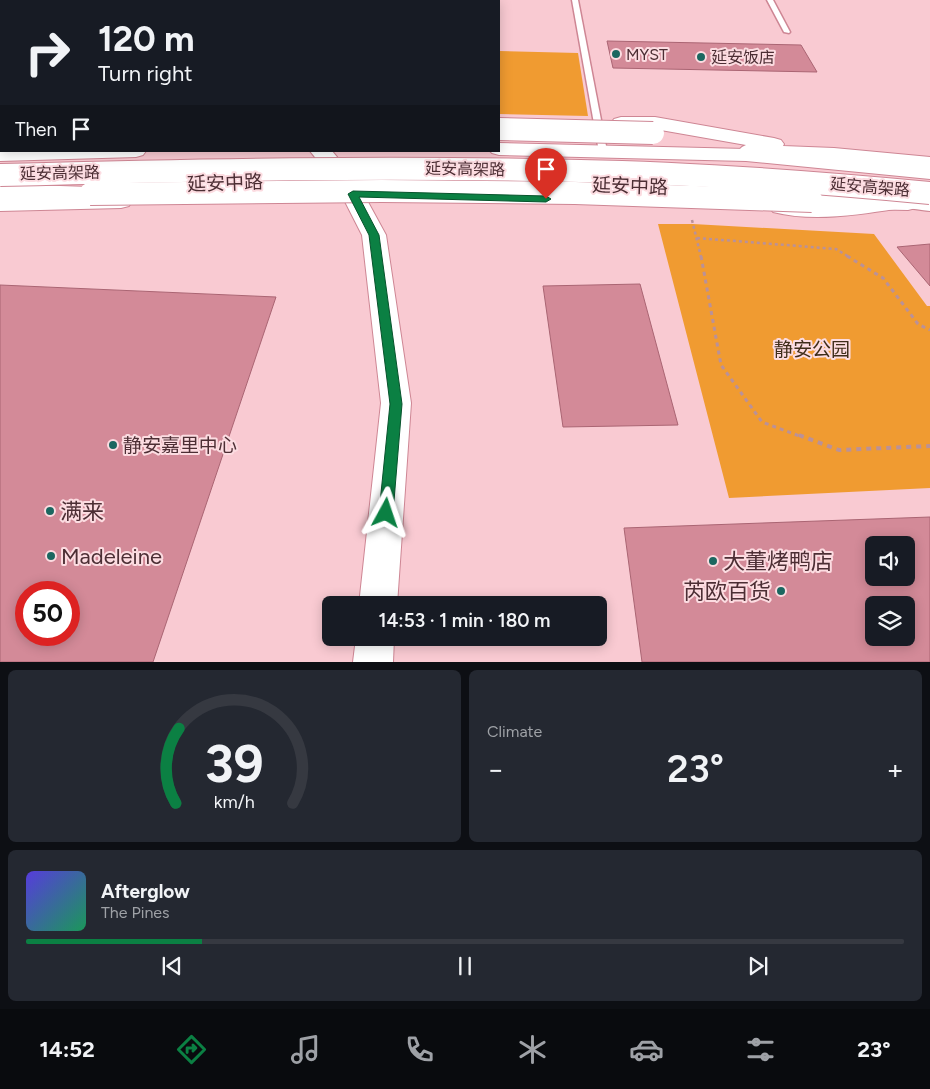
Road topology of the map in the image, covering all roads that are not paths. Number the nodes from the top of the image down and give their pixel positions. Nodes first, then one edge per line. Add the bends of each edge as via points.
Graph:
1 (575, 0) edge
2 (770, 0) edge
3 (787, 32) dead end
4 (598, 123) junction
5 (500, 124) edge
6 (500, 130) edge
7 (500, 144) edge
8 (602, 146) junction
9 (500, 149) edge
10 (19, 152) edge
11 (91, 152) edge
12 (321, 152) edge
13 (0, 154) edge
14 (834, 154) junction
15 (930, 162) edge
16 (930, 172) edge
17 (0, 175) edge
18 (349, 187) junction
19 (0, 191) edge
20 (930, 193) edge
21 (0, 204) edge
22 (919, 204) edge
23 (379, 596) edge
24 (374, 646) edge
25 (373, 662) edge

1 - 4 lane
2 - 3 lane
4 - 5 main road
4 - 8 lane
4 - 14 main road via 654,123
6 - 14 main road, bridge via 653,133
7 - 8 main road, 延安中路
8 - 14 main road, 延安中路
9 - 16 main road, 延安高架路 via 746,155
10 - 13 main road
11 - 13 main road, 延安高架路
12 - 18 main road
14 - 15 main road, 延安中路
17 - 20 main road, 延安高架路, bridge via 439,168 754,178
18 - 19 main road, 延安中路
18 - 21 main road
18 - 22 main road, 延安中路 via 578,184 726,190
18 - 22 main road via 546,199 687,200 830,210
18 - 23 main road via 374,235 396,404
19 - 22 main road, bridge via 90,194 575,193
24 - 25 main road

